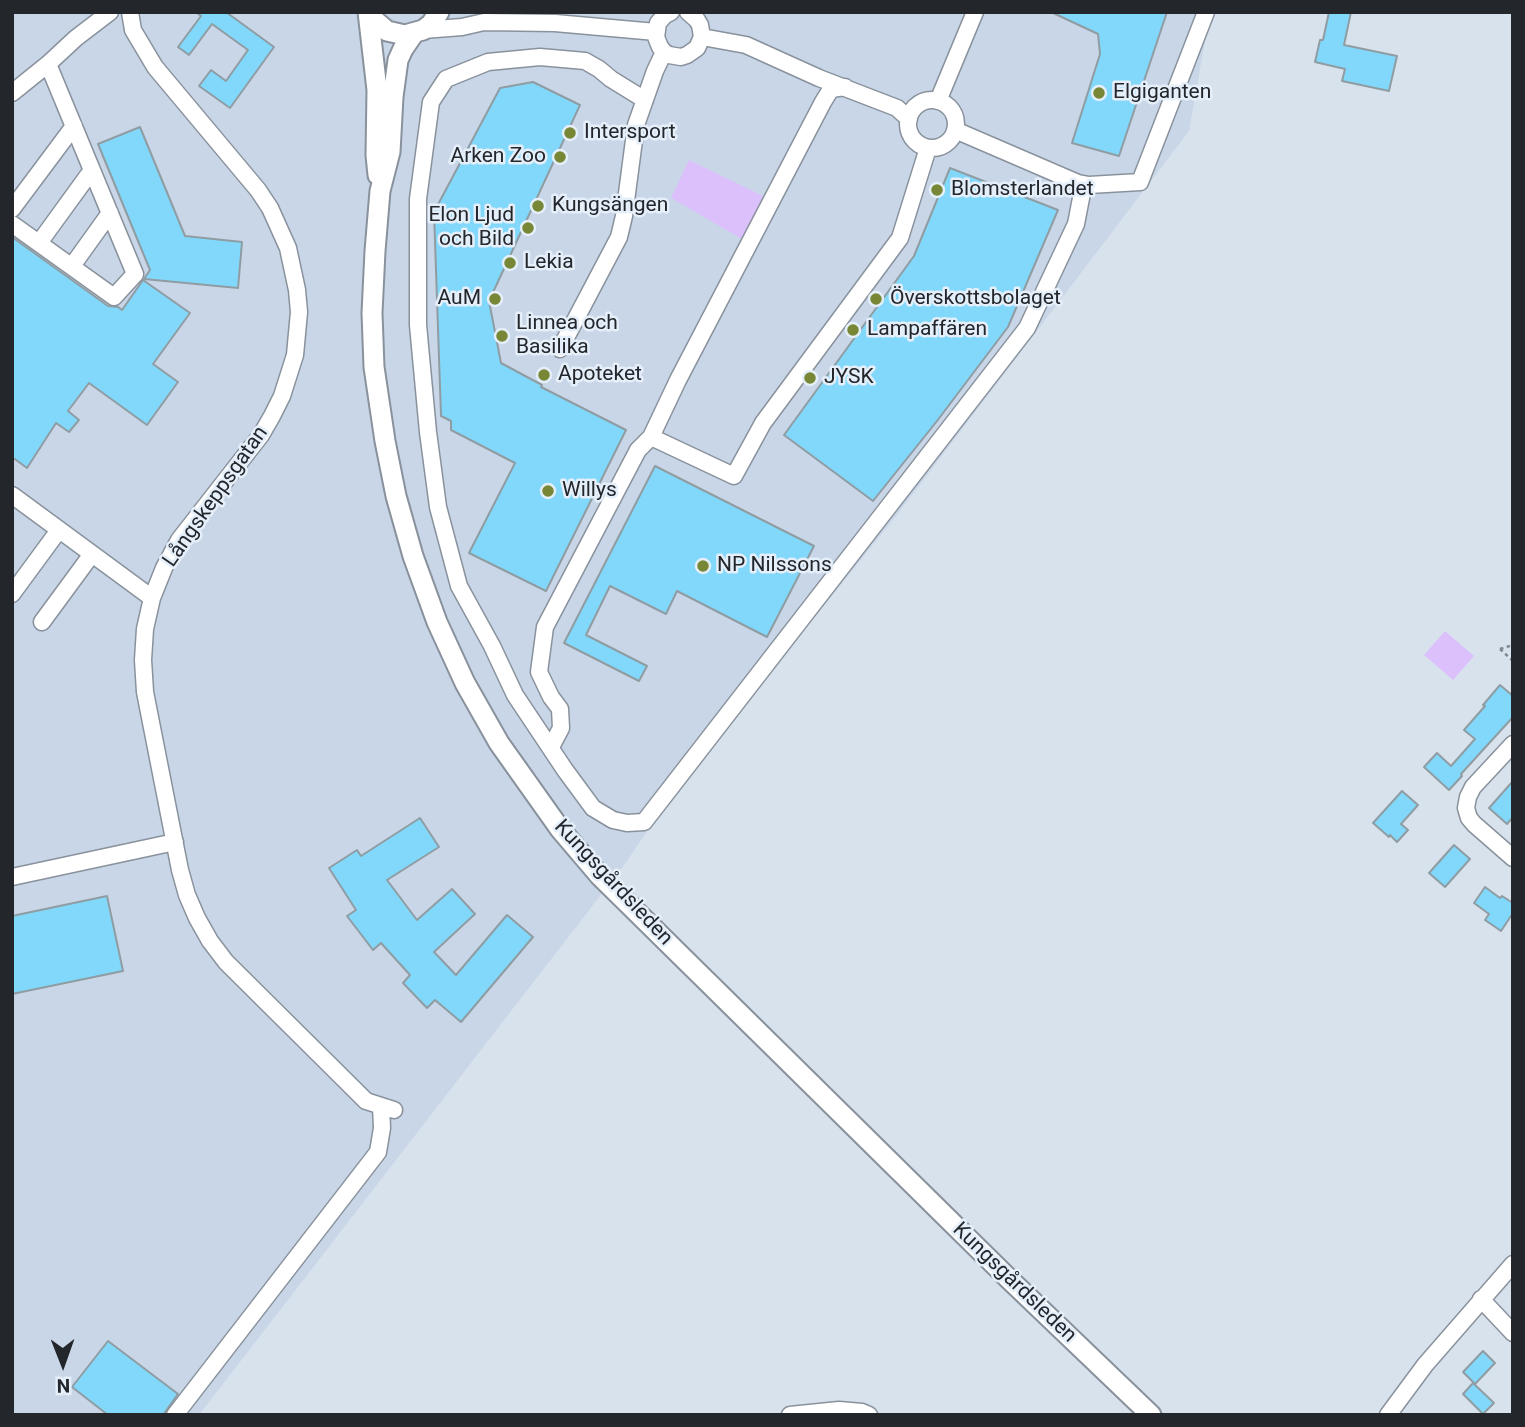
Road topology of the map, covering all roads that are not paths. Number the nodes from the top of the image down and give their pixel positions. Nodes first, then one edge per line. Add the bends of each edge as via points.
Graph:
1 (110, 12) edge
2 (130, 12) edge
3 (369, 12) edge
4 (439, 12) edge
5 (468, 12) edge
6 (671, 12) edge
7 (688, 12) edge
8 (975, 12) edge
9 (1206, 12) edge
10 (484, 22) junction
11 (418, 32) junction
12 (656, 32) junction
13 (702, 37) junction
14 (664, 52) junction
15 (48, 64) junction
16 (819, 78) junction
17 (845, 87) junction
18 (12, 93) edge
19 (645, 100) junction
20 (938, 101) junction
21 (823, 102) junction
22 (909, 119) junction
23 (74, 126) junction
24 (956, 131) junction
25 (928, 148) junction
26 (92, 170) junction
27 (1083, 184) junction
28 (380, 191) junction
29 (12, 209) edge
30 (110, 213) junction
31 (12, 224) edge
32 (39, 243) junction
33 (72, 267) junction
34 (560, 349) dead end
35 (651, 438) junction
36 (12, 495) edge
37 (59, 530) junction
38 (92, 554) junction
39 (12, 594) edge
40 (152, 598) junction
41 (42, 622) dead end
42 (1513, 744) edge
43 (551, 747) junction
44 (175, 842) junction
45 (1513, 858) edge
46 (12, 877) edge
47 (1513, 1264) edge
48 (1481, 1299) junction
49 (1513, 1333) edge
50 (175, 1415) edge
51 (790, 1415) edge
52 (869, 1415) edge
53 (1151, 1415) edge
54 (1388, 1415) edge

1 - 15 street
2 - 40 street, Långskeppsgatan via 133,30 155,67 270,208 294,268 299,312 292,365 272,416 179,540
3 - 11 main road, Kungsgårdsleden via 387,31
3 - 28 main road, Kungsgårdsleden
4 - 11 main road, Kungsgårdsleden
5 - 10 street
6 - 12 street via 661,19
7 - 13 street via 700,25
8 - 20 street
9 - 27 street via 1140,182
10 - 11 street
10 - 12 street
11 - 28 main road, Kungsgårdsleden via 398,61 390,152
12 - 14 street
13 - 14 street via 687,55 675,57
13 - 16 street via 746,45
14 - 19 street
15 - 18 street
15 - 23 street
16 - 17 street
16 - 21 street via 826,90
17 - 21 street via 831,89
17 - 22 street via 897,108
19 - 34 street via 636,125 619,237
19 - 43 street via 585,61 540,57 488,62 446,79 430,102 418,199 418,324 438,507 459,586 515,695
20 - 22 street via 916,106
20 - 24 street via 951,109
21 - 35 street
22 - 25 street via 910,134
23 - 26 street
23 - 29 street
24 - 25 street via 948,142
24 - 27 street
25 - 35 street via 900,238 763,423 734,476
26 - 30 street
26 - 32 street
27 - 43 street via 1076,223 1027,328 644,822 613,820 593,808
28 - 53 main road, Kungsgårdsleden via 372,313 374,367 396,496 437,622 499,743 600,876
30 - 33 street
30 - 33 street via 135,274 114,297
31 - 32 street
32 - 33 street
35 - 43 street via 638,450 545,627 539,672 560,709 561,728
36 - 37 street
37 - 38 street
37 - 39 street
38 - 40 street
38 - 41 street
40 - 44 street, Långskeppsgatan via 143,660 145,692
42 - 45 street via 1473,787 1466,808 1474,824
44 - 46 street
44 - 50 street, Långskeppsgatan via 187,895 226,962 366,1101 388,1108 377,1152
47 - 48 street
48 - 49 street
48 - 54 street
51 - 52 street via 839,1410

